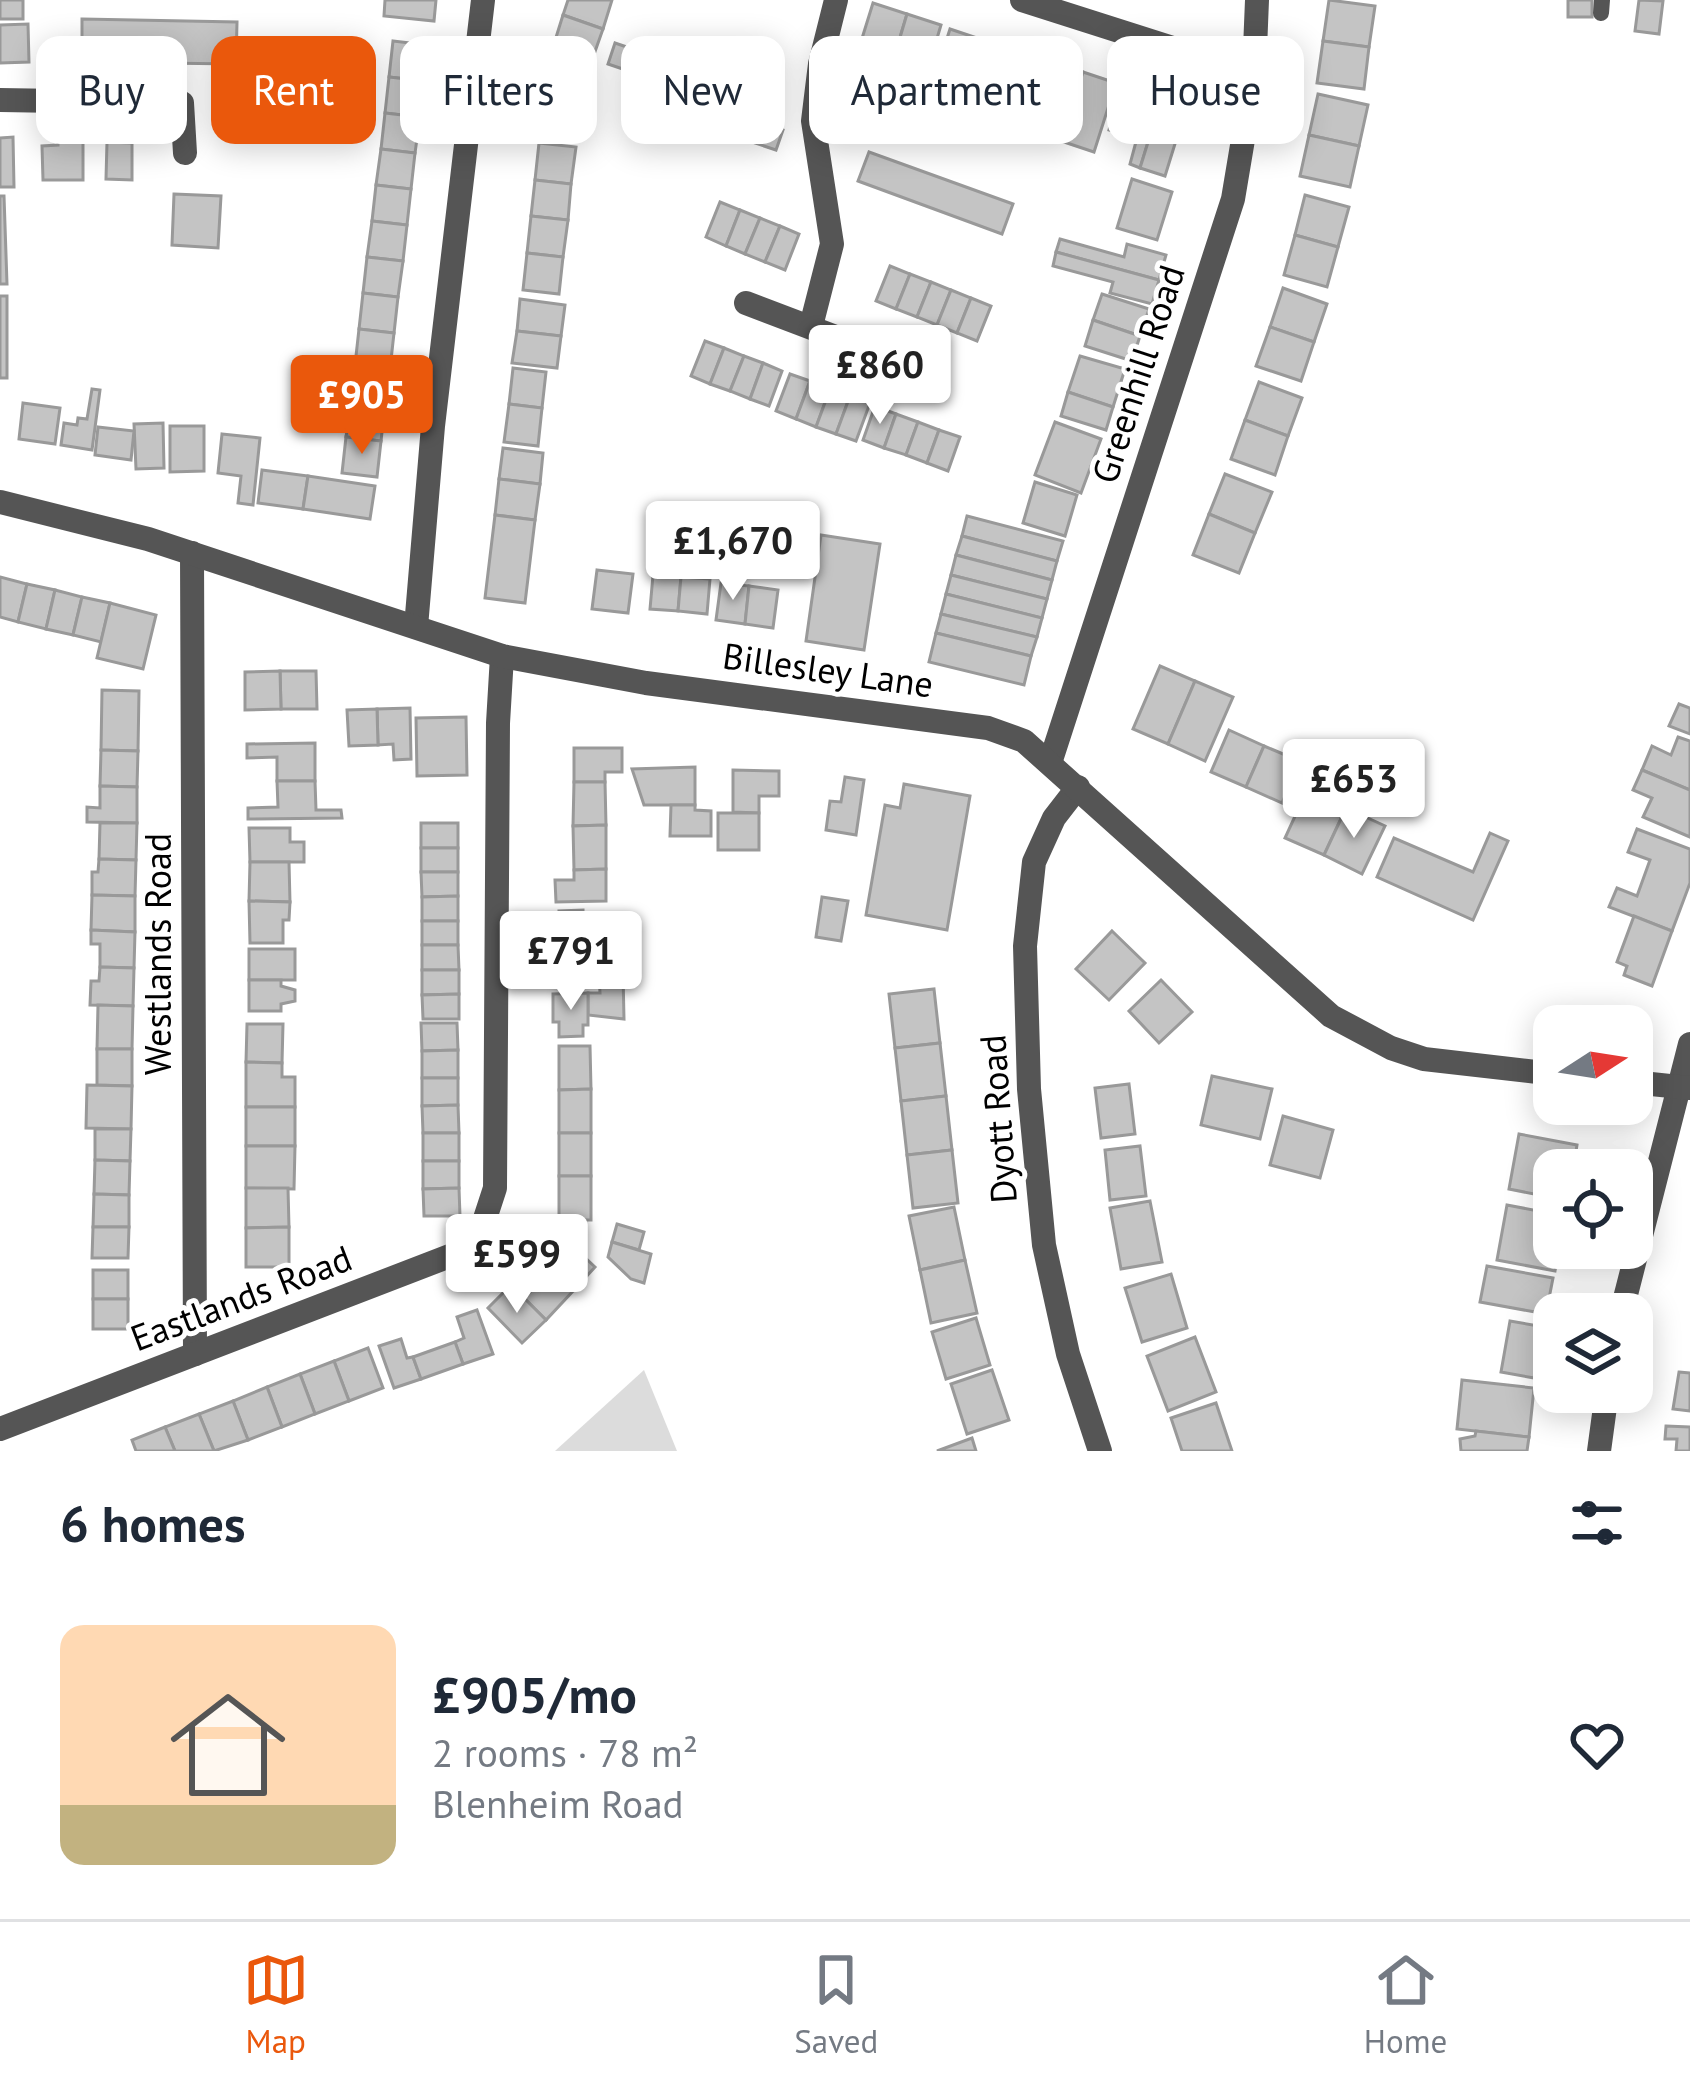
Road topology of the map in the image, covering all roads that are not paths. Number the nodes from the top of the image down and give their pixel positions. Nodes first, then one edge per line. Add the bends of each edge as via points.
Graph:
1 (483, 0) edge
2 (836, 0) edge
3 (1022, 0) edge
4 (1257, 0) edge
5 (1135, 36) edge
6 (1256, 36) edge
7 (0, 100) edge
8 (1242, 144) edge
9 (185, 153) dead end
10 (746, 303) dead end
11 (811, 326) junction
12 (875, 352) dead end
13 (0, 502) edge
14 (192, 553) junction
15 (416, 627) junction
16 (502, 656) junction
17 (1050, 763) junction
18 (1078, 787) junction
19 (1690, 1044) edge
20 (1533, 1072) edge
21 (1653, 1084) edge
22 (1684, 1087) edge
23 (1628, 1293) edge
24 (195, 1354) junction
25 (1604, 1413) edge
26 (0, 1429) edge
27 (1100, 1451) edge
28 (1599, 1451) edge

1 - 15 street
2 - 11 street via 813,121 832,244
3 - 5 street
4 - 6 street, Greenhill Road
7 - 9 street via 182,103
8 - 17 street, Greenhill Road via 1233,200
10 - 11 street
11 - 12 street
13 - 14 street, Billesley Lane
14 - 15 street, Billesley Lane
14 - 24 street, Westlands Road
15 - 16 street, Billesley Lane
16 - 17 street, Billesley Lane via 988,728 1024,741
16 - 24 street, Eastlands Road via 490,1213 479,1237 455,1254
17 - 18 street, Billesley Lane
18 - 20 street, Billesley Lane via 1331,1016 1424,1059
18 - 27 street, Dyott Road via 1034,862 1025,946 1028,1065 1044,1245
19 - 22 street
21 - 22 street
22 - 23 street
24 - 26 street, Eastlands Road
25 - 28 street

